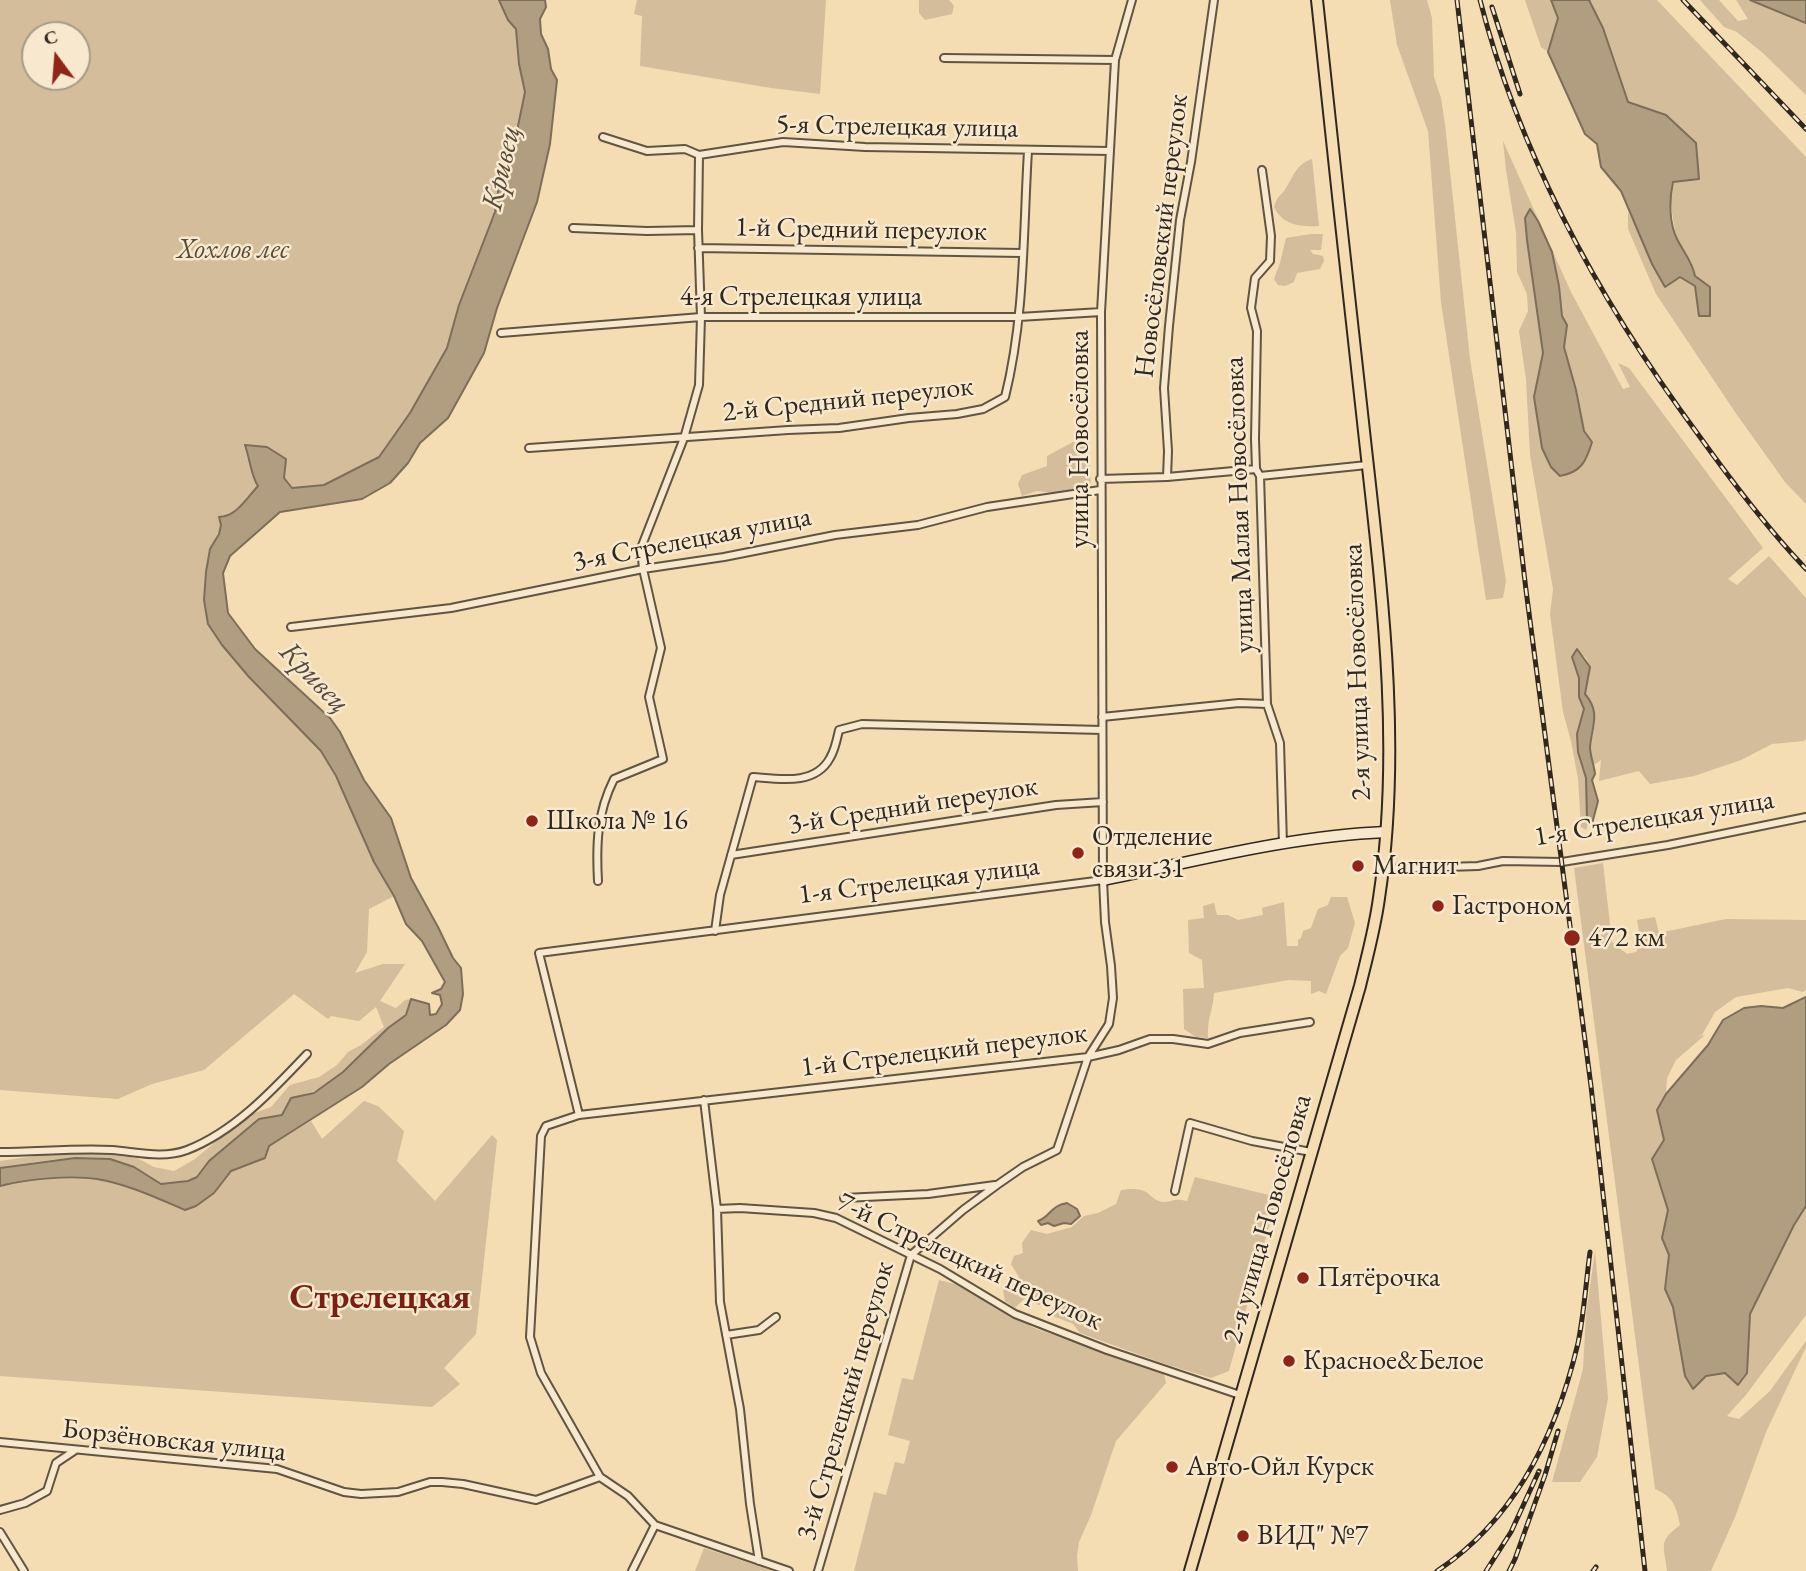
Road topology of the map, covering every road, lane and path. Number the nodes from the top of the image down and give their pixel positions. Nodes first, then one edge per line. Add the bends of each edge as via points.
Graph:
1 (1132, 0) edge
2 (1214, 0) edge
3 (1317, 0) edge
4 (944, 58) dead end
5 (1115, 60) junction
6 (603, 137) dead end
7 (1028, 151) junction
8 (1110, 151) junction
9 (699, 155) junction
10 (1262, 170) dead end
11 (573, 228) dead end
12 (698, 230) junction
13 (698, 248) junction
14 (1022, 253) junction
15 (1101, 312) junction
16 (701, 317) junction
17 (1019, 317) junction
18 (501, 333) dead end
19 (684, 438) junction
20 (529, 448) dead end
21 (1367, 464) junction
22 (1258, 472) junction
23 (1167, 477) junction
24 (1100, 479) junction
25 (1100, 490) junction
26 (643, 569) junction
27 (291, 627) dead end
28 (1267, 704) junction
29 (1102, 717) junction
30 (1102, 730) junction
31 (1102, 802) junction
32 (1806, 817) edge
33 (1386, 832) junction
34 (1283, 844) junction
35 (731, 855) junction
36 (1383, 870) junction
37 (1103, 880) junction
38 (598, 881) dead end
39 (715, 931) junction
40 (1310, 1022) dead end
41 (307, 1054) dead end
42 (1088, 1057) junction
43 (704, 1100) junction
44 (579, 1115) junction
45 (1058, 1150) joint
46 (0, 1152) edge
47 (1311, 1152) junction
48 (997, 1185) junction
49 (1175, 1191) dead end
50 (844, 1198) dead end
51 (717, 1209) junction
52 (911, 1255) junction
53 (776, 1317) dead end
54 (726, 1335) junction
55 (1240, 1395) junction
56 (0, 1443) edge
57 (75, 1451) junction
58 (600, 1477) junction
59 (0, 1510) edge
60 (655, 1525) junction
61 (0, 1532) edge
62 (759, 1561) junction
63 (24, 1571) edge
64 (632, 1571) edge
65 (789, 1571) edge
66 (818, 1571) edge
67 (1191, 1571) edge

1 - 5 street, улица Новосёловка
2 - 23 street, Новосёловский переулок via 1180,220 1169,327 1164,388
3 - 21 main road, 2-я улица Новосёловка
4 - 5 street
5 - 8 street, улица Новосёловка
6 - 9 street, 5-я Стрелецкая улица via 647,151 685,149
7 - 8 street, 5-я Стрелецкая улица
7 - 9 street, 5-я Стрелецкая улица via 783,142
7 - 14 street, 2-й Средний переулок
8 - 15 street, улица Новосёловка
9 - 12 street
10 - 22 street, улица Малая Новосёловка via 1271,236 1270,261 1255,278 1251,308 1257,331
11 - 12 street
12 - 13 street
13 - 14 street, 1-й Средний переулок
13 - 16 street
14 - 17 street, 2-й Средний переулок
15 - 17 street, 4-я Стрелецкая улица
15 - 24 street, улица Новосёловка
16 - 17 street, 4-я Стрелецкая улица
16 - 18 street, 4-я Стрелецкая улица
16 - 19 street via 699,385
17 - 19 street, 2-й Средний переулок via 1005,397 984,409 839,428
19 - 20 street, 2-й Средний переулок
19 - 26 street via 641,548
21 - 22 street
21 - 33 main road, 2-я улица Новосёловка via 1387,683
22 - 23 street
22 - 28 street, улица Малая Новосёловка
23 - 24 street
24 - 25 street, улица Новосёловка
25 - 26 street, 3-я Стрелецкая улица
25 - 29 street, улица Новосёловка
26 - 27 street, 3-я Стрелецкая улица via 451,608
26 - 38 street via 661,649 649,697 663,759 614,779 597,830
28 - 29 street
28 - 34 street, улица Малая Новосёловка via 1280,743
29 - 30 street, улица Новосёловка
30 - 31 street, улица Новосёловка
30 - 35 street via 862,724 839,730 831,757 811,776 753,777
31 - 35 street, 3-й Средний переулок via 1056,805
31 - 37 street, улица Новосёловка
32 - 36 street, 1-я Стрелецкая улица via 1562,862 1503,861
33 - 34 street, 1-я Стрелецкая улица
33 - 36 main road, 2-я улица Новосёловка
34 - 37 street, 1-я Стрелецкая улица
35 - 39 street
36 - 47 main road, 2-я улица Новосёловка via 1368,954
37 - 39 street, 1-я Стрелецкая улица
37 - 42 street, улица Новосёловка via 1113,998 1109,1024
39 - 44 street, 1-я Стрелецкая улица via 539,953
40 - 42 street, 1-й Стрелецкий переулок via 1240,1032 1208,1044 1150,1039
41 - 46 street via 236,1121 186,1151 168,1155 111,1150
42 - 43 street, 1-й Стрелецкий переулок
42 - 45 street, улица Новосёловка
43 - 44 street, 1-й Стрелецкий переулок
43 - 51 street
44 - 58 street via 546,1126 541,1136 530,1337 541,1373
45 - 48 street, 3-й Стрелецкий переулок
47 - 49 street via 1189,1123
47 - 55 main road, 2-я улица Новосёловка
48 - 50 street
48 - 52 street, 3-й Стрелецкий переулок
51 - 52 street, 7-й Стрелецкий переулок via 836,1218
51 - 54 street via 720,1302
52 - 55 street, 7-й Стрелецкий переулок via 1016,1314
52 - 66 street, 3-й Стрелецкий переулок
53 - 54 street via 759,1330
54 - 62 street
55 - 67 main road, 2-я улица Новосёловка
56 - 57 street, Борзёновская улица
57 - 58 street, Борзёновская улица via 277,1469 361,1494 442,1482 536,1500
57 - 59 street via 56,1463 47,1491
58 - 60 street via 628,1496
60 - 62 street
60 - 64 street
61 - 63 street
62 - 65 street

